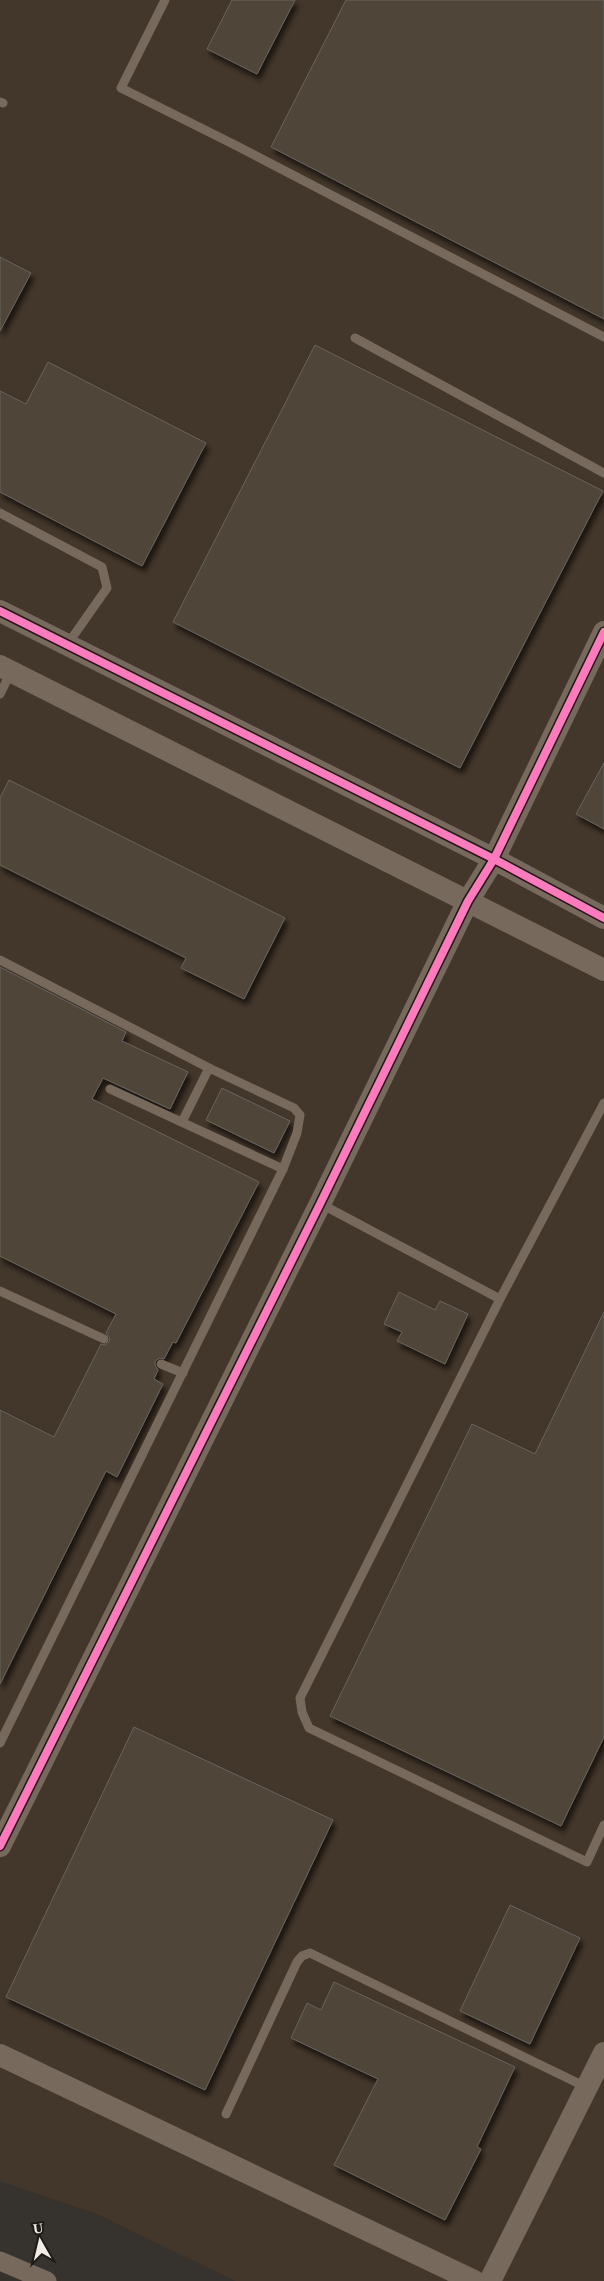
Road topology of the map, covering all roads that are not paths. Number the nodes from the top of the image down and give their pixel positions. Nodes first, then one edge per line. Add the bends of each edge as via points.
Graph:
1 (165, 0) edge
2 (604, 337) edge
3 (355, 338) dead end
4 (604, 473) edge
5 (0, 513) edge
6 (0, 611) edge
7 (604, 632) edge
8 (67, 645) junction
9 (5, 669) edge
10 (0, 694) edge
11 (494, 859) junction
12 (468, 901) junction
13 (604, 918) edge
14 (0, 960) edge
15 (604, 970) edge
16 (209, 1068) junction
17 (110, 1090) dead end
18 (604, 1103) edge
19 (182, 1122) junction
20 (283, 1169) junction
21 (320, 1204) junction
22 (0, 1291) edge
23 (500, 1299) junction
24 (104, 1338) dead end
25 (161, 1364) dead end
26 (183, 1373) junction
27 (0, 1742) edge
28 (604, 1825) edge
29 (0, 1846) edge
30 (604, 2053) edge
31 (0, 2055) edge
32 (587, 2088) junction
33 (226, 2114) dead end
34 (0, 2261) edge
35 (47, 2281) edge
36 (474, 2281) edge
37 (490, 2281) edge

1 - 2 lane via 121,88
3 - 4 lane
5 - 8 lane via 102,567 107,588
6 - 8 street
7 - 11 street
8 - 11 street
9 - 10 lane
9 - 12 street
11 - 12 street
11 - 13 street
12 - 15 street
12 - 21 street
14 - 16 lane
16 - 19 lane
16 - 20 lane via 294,1108 300,1115 297,1133
17 - 19 lane
18 - 23 lane
19 - 20 lane
20 - 26 lane
21 - 23 lane
21 - 29 street
22 - 24 lane
23 - 28 lane via 300,1698 302,1712 310,1728 587,1862
25 - 26 lane
26 - 27 lane
30 - 32 street
31 - 36 street
32 - 33 lane via 310,1953 297,1962
32 - 37 street
34 - 35 street

